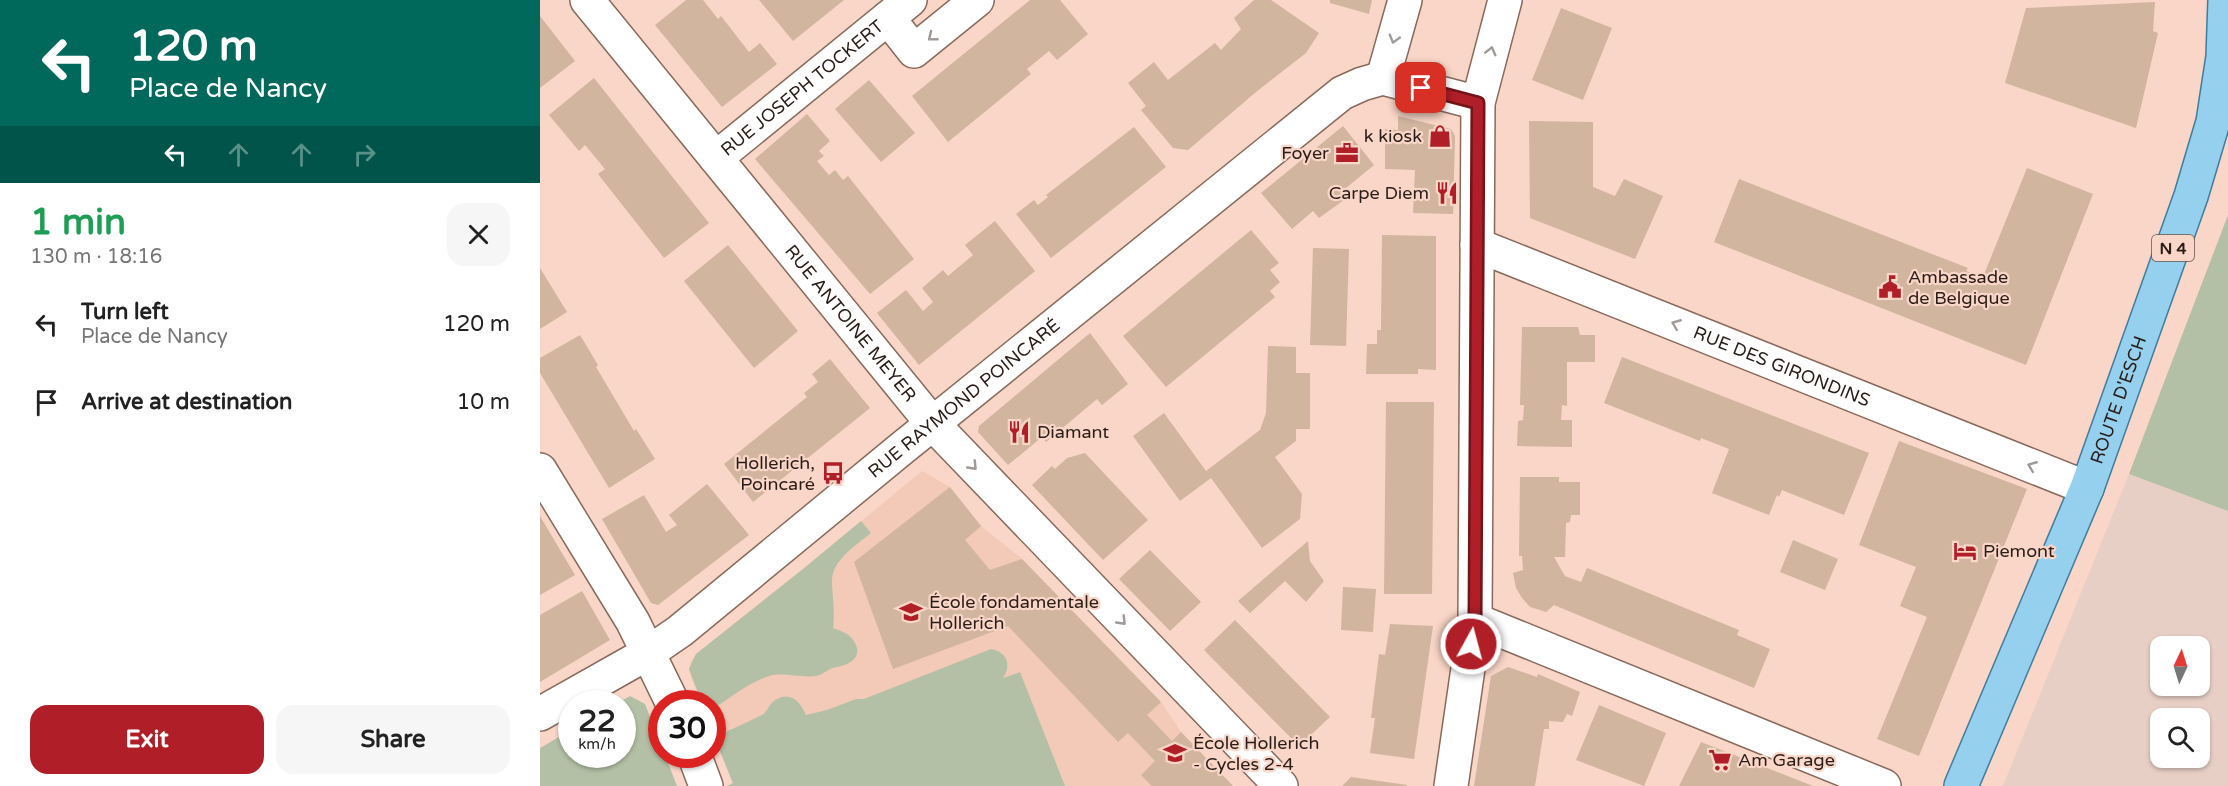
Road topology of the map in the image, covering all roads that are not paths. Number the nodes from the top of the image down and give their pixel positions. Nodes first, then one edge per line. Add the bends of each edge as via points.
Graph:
1 (586, 0) edge
2 (977, 0) edge
3 (1405, 0) edge
4 (1505, 0) edge
5 (2225, 0) edge
6 (899, 9) edge
7 (1383, 78) junction
8 (1478, 103) junction
9 (716, 158) junction
10 (1478, 245) junction
11 (932, 423) junction
12 (540, 470) edge
13 (2087, 488) junction
14 (1475, 620) junction
15 (648, 653) junction
16 (667, 690) edge
17 (540, 714) edge
18 (699, 768) edge
19 (706, 786) edge
20 (1281, 786) edge
21 (1451, 786) edge
22 (1884, 786) edge
23 (1961, 786) edge

1 - 9 street, RUE ANTOINE MEYER
2 -> 6 street, RUE JOSEPH TOCKERT via 914,51
3 -> 7 street
8 -> 4 street
5 - 13 main road, ROUTE D'ESCH / N 4 via 2223,57 2213,122 2192,196
6 - 9 street, RUE JOSEPH TOCKERT
7 - 8 street
7 - 11 street, RUE RAYMOND POINCARÉ via 1342,93
8 - 10 street
9 - 11 street, RUE ANTOINE MEYER
13 -> 10 street, RUE DES GIRONDINS
10 - 14 street
11 - 15 street, RUE RAYMOND POINCARÉ via 680,632
11 -> 20 street, RUE ANTOINE MEYER
12 - 15 street
13 - 23 main road, ROUTE D'ESCH / N 4
14 - 21 street
14 - 22 street
15 - 16 street
15 - 17 street, RUE RAYMOND POINCARÉ
18 - 19 street

